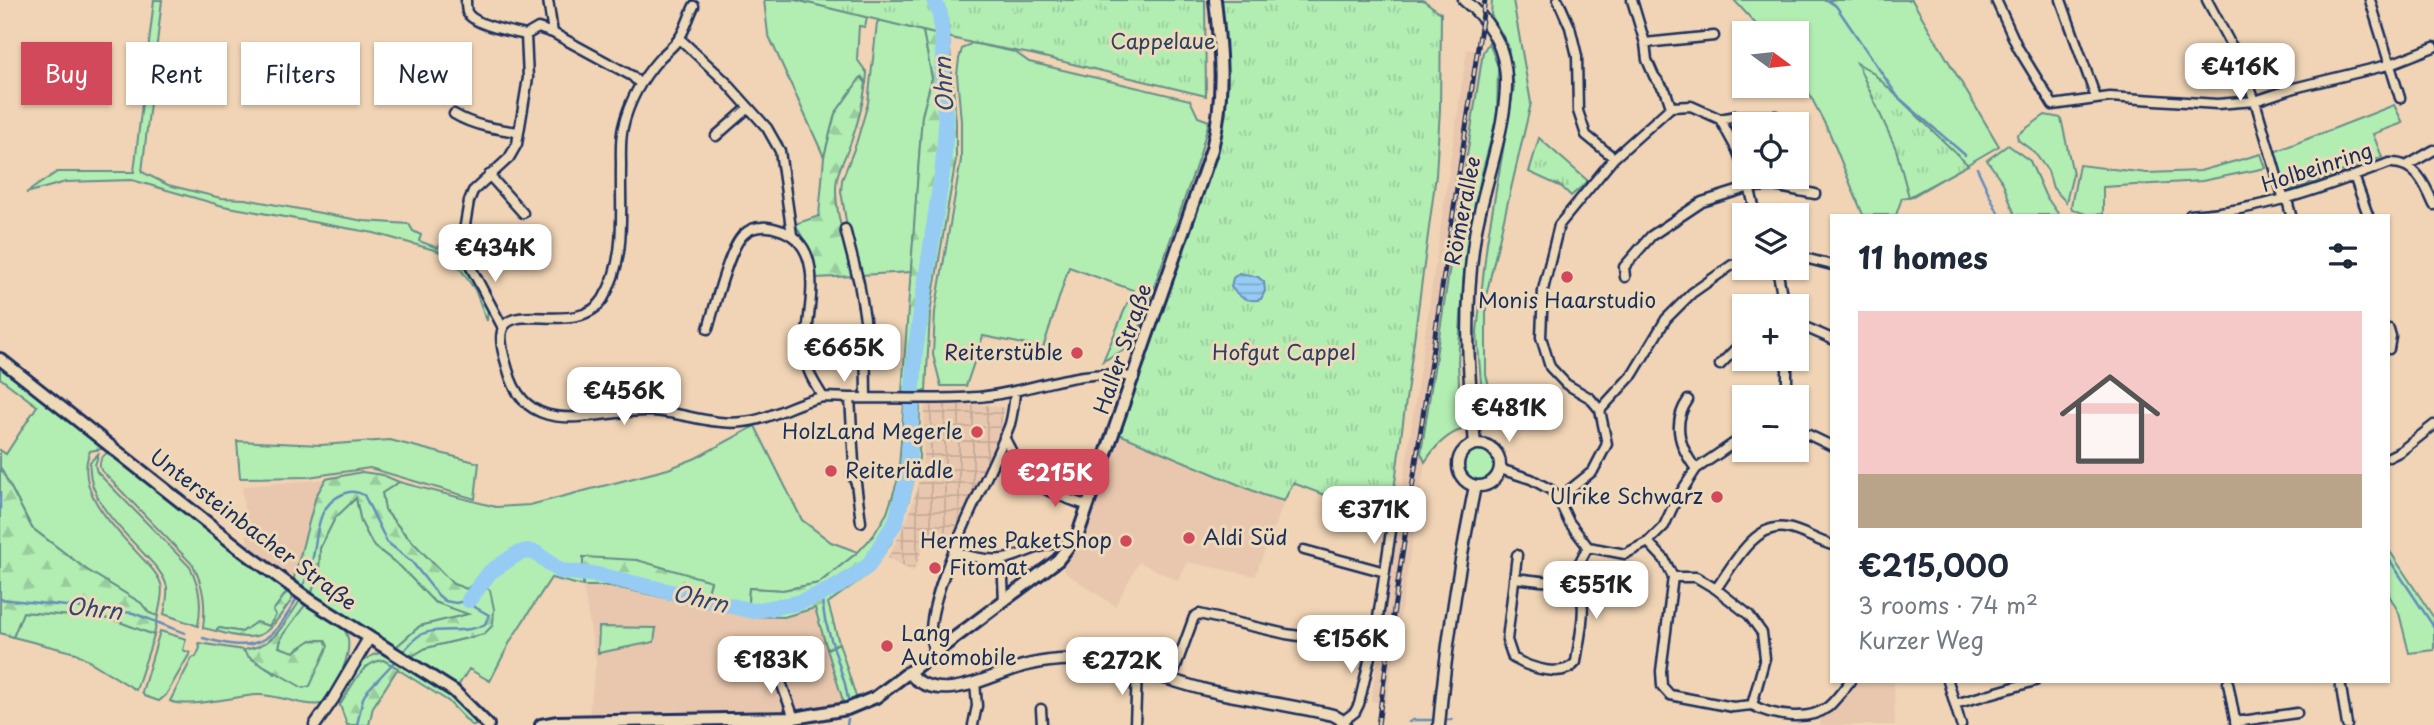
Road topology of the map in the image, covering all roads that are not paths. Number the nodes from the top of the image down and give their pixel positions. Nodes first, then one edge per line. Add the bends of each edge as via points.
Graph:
1 (466, 0) edge
2 (548, 0) edge
3 (1215, 0) edge
4 (1464, 0) edge
5 (1558, 0) edge
6 (1632, 0) edge
7 (1996, 0) edge
8 (2061, 0) edge
9 (2207, 0) edge
10 (2370, 0) edge
11 (694, 6) dead end
12 (552, 33) junction
13 (526, 35) junction
14 (1714, 37) dead end
15 (679, 38) junction
16 (1644, 43) junction
17 (2434, 47) edge
18 (2388, 65) junction
19 (640, 84) junction
20 (2096, 97) junction
21 (2400, 98) dead end
22 (2255, 102) junction
23 (1671, 107) junction
24 (748, 108) junction
25 (454, 114) dead end
26 (1732, 117) edge
27 (1720, 119) junction
28 (519, 132) junction
29 (716, 136) dead end
30 (1732, 141) edge
31 (2434, 150) edge
32 (1614, 158) junction
33 (2408, 165) junction
34 (489, 175) junction
35 (2354, 176) junction
36 (1744, 189) edge
37 (1789, 189) edge
38 (1815, 194) dead end
39 (2285, 200) junction
40 (2434, 205) edge
41 (523, 213) dead end
42 (2217, 214) edge
43 (2291, 214) edge
44 (2368, 214) edge
45 (845, 229) dead end
46 (792, 235) junction
47 (1809, 259) edge
48 (1830, 264) edge
49 (1732, 265) edge
50 (1625, 277) dead end
51 (503, 328) junction
52 (708, 329) dead end
53 (1809, 329) edge
54 (1830, 339) edge
55 (1732, 353) edge
56 (0, 359) edge
57 (1720, 365) dead end
58 (1134, 378) junction
59 (1016, 392) junction
60 (823, 397) junction
61 (850, 398) junction
62 (866, 398) junction
63 (1688, 400) dead end
64 (1601, 410) junction
65 (2434, 425) edge
66 (1809, 435) edge
67 (1004, 437) junction
68 (1475, 444) junction
69 (1732, 444) edge
70 (1830, 445) edge
71 (2390, 457) edge
72 (1500, 469) junction
73 (1696, 469) junction
74 (1475, 486) junction
75 (1558, 499) junction
76 (1088, 506) junction
77 (861, 522) dead end
78 (1392, 524) dead end
79 (1648, 542) junction
80 (1830, 544) edge
81 (1069, 547) junction
82 (1588, 547) junction
83 (1304, 550) dead end
84 (954, 551) junction
85 (1517, 555) dead end
86 (1002, 559) junction
87 (1385, 572) junction
88 (1572, 574) junction
89 (1674, 577) junction
90 (1514, 578) junction
91 (1716, 589) junction
92 (1004, 601) junction
93 (369, 638) junction
94 (1373, 647) junction
95 (935, 652) junction
96 (775, 666) dead end
97 (1137, 670) junction
98 (908, 672) junction
99 (1171, 680) junction
100 (975, 682) junction
101 (1848, 683) edge
102 (1949, 683) edge
103 (2028, 683) edge
104 (2228, 683) dead end
105 (2340, 683) edge
106 (1955, 704) junction
107 (1752, 705) junction
108 (1041, 709) dead end
109 (2297, 713) dead end
110 (794, 718) junction
111 (771, 722) edge
112 (1344, 723) edge
113 (2236, 724) edge
114 (315, 725) edge
115 (488, 725) edge
116 (541, 725) edge
117 (973, 725) edge
118 (1042, 725) edge
119 (1135, 725) edge
120 (1439, 725) edge
121 (1961, 725) edge
122 (2347, 725) edge

1 - 13 street via 474,19
2 - 12 street
3 - 58 main road, Haller Straße via 1222,69 1220,118
4 - 68 street, Römerallee via 1488,24 1499,46 1506,88 1471,269 1468,375
5 - 32 street via 1577,56 1578,111 1586,135
6 - 16 street
7 - 20 street via 2018,48 2053,104
8 - 20 street
9 - 22 street
10 - 18 street
11 - 15 street
12 - 13 street via 538,28
12 - 19 street
13 - 28 street via 528,78
14 - 16 street
15 - 19 street
15 - 24 street
16 - 23 street via 1647,60
17 - 18 street
18 - 21 street
18 - 22 street
19 - 51 street via 623,128 618,261 601,303 578,317 522,317 508,321
20 - 22 street
22 - 39 street
23 - 27 street via 1691,106
23 - 32 street
24 - 29 street
24 - 46 street via 767,128 780,152
25 - 28 street via 493,129
26 - 27 street
27 - 30 street
28 - 34 street via 514,152
31 - 33 street
32 - 64 street via 1559,225 1543,289 1541,337 1550,366
33 - 35 street, Holbeinring via 2389,163
33 - 40 street
34 - 41 street
34 - 51 street via 469,201 463,251
35 - 39 street, Holbeinring
35 - 44 street
36 - 50 street via 1702,202 1651,236 1624,267
37 - 38 street
39 - 42 street, Holbeinring
39 - 43 street
45 - 62 street via 865,318
46 - 52 street via 763,226 741,236
46 - 60 street via 811,268 806,360
47 - 48 street
49 - 64 street via 1692,293 1666,319 1633,374
51 - 60 street via 511,384 521,401 554,416 582,419 646,411 745,422
53 - 54 street
55 - 57 street
56 - 93 main road, Untersteinbacher Straße via 243,551
58 - 59 street via 1101,373
58 - 76 main road, Haller Straße
59 - 62 street
59 - 67 street
60 - 61 street
61 - 62 street
61 - 77 street via 852,475
63 - 73 street via 1677,425 1683,452
64 - 75 street via 1607,444 1594,471
65 - 71 street
66 - 70 street
67 - 76 street via 1024,472 1036,483
67 - 84 street
68 - 72 street via 1492,448
68 - 74 street via 1463,450 1458,463 1461,478
69 - 73 street
72 - 74 street via 1491,483
72 - 75 street via 1531,479
73 - 79 street via 1664,526
74 - 120 street via 1443,674
75 - 82 street
76 - 81 main road, Haller Straße
78 - 87 street
79 - 82 street via 1625,554
79 - 89 street
80 - 91 street via 1787,528 1775,529 1749,540
81 - 86 street via 1054,544
81 - 92 main road, Haller Straße
82 - 88 street
83 - 87 street
84 - 86 street
84 - 95 street via 940,583 930,632
85 - 90 street
86 - 92 street
87 - 94 street
88 - 90 street via 1548,582
88 - 90 street via 1584,600 1576,662 1562,671 1525,665 1513,658 1507,640
89 - 91 street via 1696,577
89 - 107 street via 1662,686 1671,695 1732,707
91 - 107 street via 1749,615 1762,633 1765,658
92 - 95 main road, Haller Straße
93 - 114 street
93 - 115 main road, Untersteinbacher Straße via 454,691
94 - 99 street via 1199,614
94 - 112 street via 1359,704
95 - 98 main road, Haller Straße
96 - 110 street
97 - 99 street
97 - 100 street via 1085,659 1059,660 1026,665
97 - 119 street
98 - 100 street via 929,687 958,688
98 - 110 main road, Haller Straße via 864,703
99 - 112 street via 1333,715
100 - 117 street
101 - 107 street via 1826,709 1796,717
102 - 106 street
103 - 106 street
104 - 113 street
105 - 122 street
106 - 121 street
108 - 118 street
109 - 113 street
110 - 111 main road, Haller Straße
111 - 116 main road, Haller Straße

